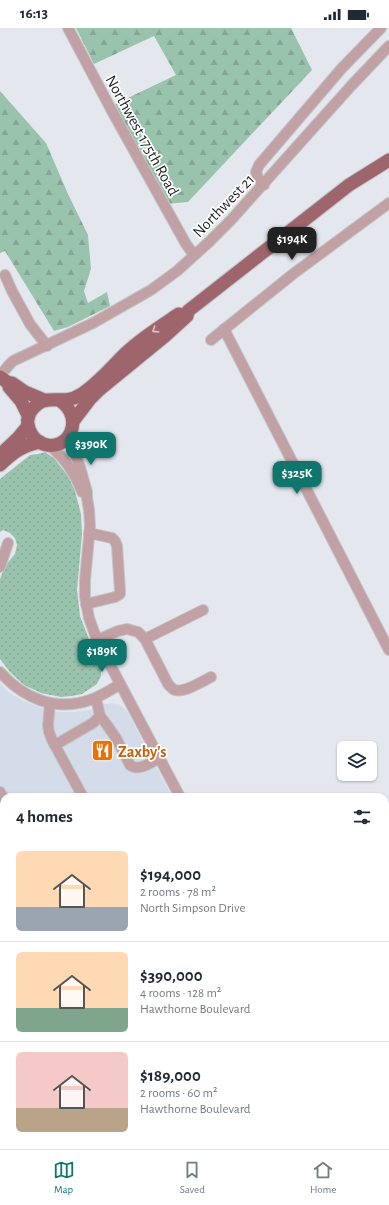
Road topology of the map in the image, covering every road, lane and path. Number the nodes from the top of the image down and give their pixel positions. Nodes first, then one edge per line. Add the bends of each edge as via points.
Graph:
1 (68, 28) edge
2 (381, 28) edge
3 (389, 46) edge
4 (389, 160) edge
5 (264, 185) junction
6 (389, 203) edge
7 (194, 255) junction
8 (5, 275) dead end
9 (188, 311) junction
10 (224, 330) junction
11 (211, 340) dead end
12 (47, 346) junction
13 (2, 378) edge
14 (44, 400) junction
15 (59, 400) junction
16 (74, 420) junction
17 (28, 421) junction
18 (70, 435) junction
19 (44, 444) junction
20 (0, 455) edge
21 (0, 465) edge
22 (87, 498) junction
23 (89, 533) junction
24 (8, 543) dead end
25 (0, 567) edge
26 (86, 604) junction
27 (203, 610) dead end
28 (145, 639) junction
29 (97, 640) junction
30 (389, 650) edge
31 (0, 672) edge
32 (211, 677) dead end
33 (120, 684) junction
34 (96, 698) junction
35 (50, 702) junction
36 (100, 716) junction
37 (55, 745) junction
38 (160, 758) junction
39 (81, 793) edge
40 (178, 793) edge

1 - 7 street, Northwest 175th Road
2 - 5 street via 342,68 259,165 256,172
3 - 5 street, Northwest 21
4 - 9 main road via 349,185
5 - 7 street, Northwest 21 via 232,220
6 - 10 street via 293,274
7 - 12 street, Northwest 21 via 151,290
8 - 12 street via 30,324
9 -> 15 main road via 144,338 84,393 72,400
9 - 16 main road via 187,316 165,336 99,390
10 - 11 street
10 - 30 street
12 - 13 street, Northwest 21 via 9,365
13 - 14 main road
13 - 17 main road via 23,404
14 - 15 main road
14 - 17 main road via 34,407
15 - 16 main road via 67,406
16 - 18 main road
17 - 19 main road via 33,436
17 - 20 main road via 18,438
18 - 19 main road via 60,443
18 - 22 street
19 - 21 main road via 19,449
19 - 22 street via 58,453 70,467 82,494
22 - 23 street
23 - 26 street via 85,580
23 - 26 street via 115,541 120,594
24 - 25 street
26 - 29 street
27 - 28 street
28 - 29 street via 138,632 127,629
28 - 32 street via 173,690 185,690
29 - 33 street
31 - 35 street via 22,692
33 - 34 street
33 - 38 street
34 - 35 street via 66,705
34 - 36 street
35 - 37 street via 49,732
36 - 37 street via 93,723
36 - 38 street via 133,768 140,768
37 - 39 street
38 - 40 street

